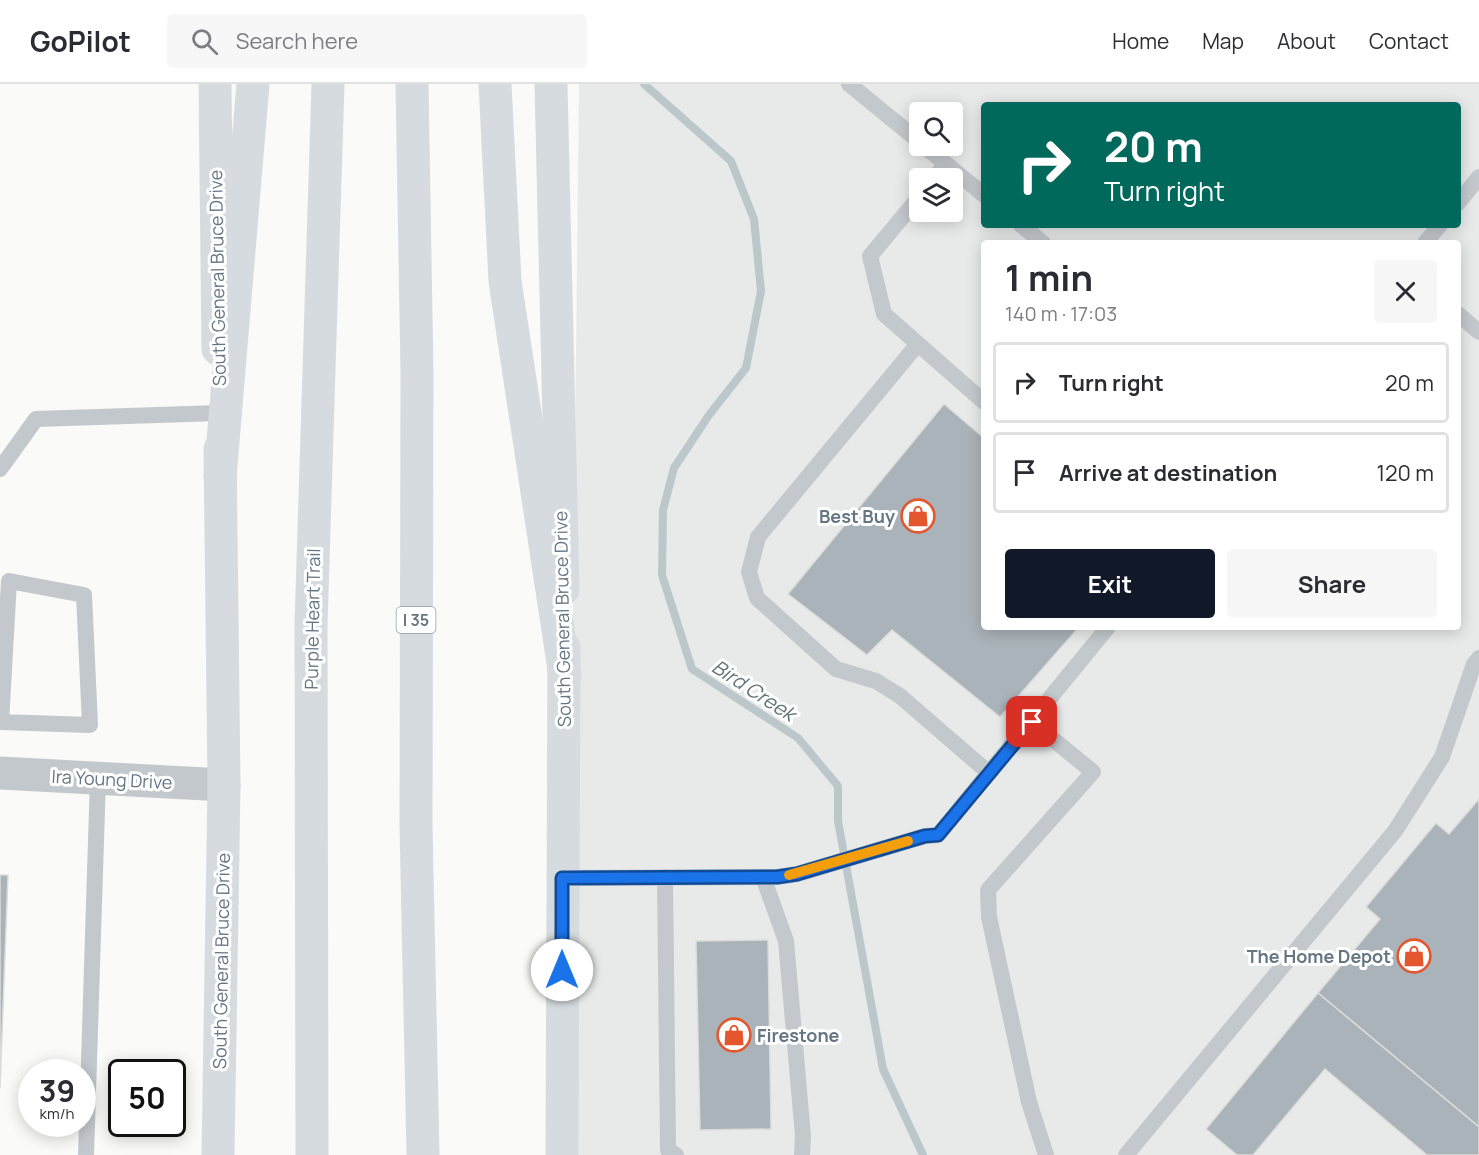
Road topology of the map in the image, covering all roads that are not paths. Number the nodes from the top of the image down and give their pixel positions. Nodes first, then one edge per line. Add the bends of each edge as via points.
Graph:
1 (215, 84) edge
2 (253, 84) edge
3 (328, 84) edge
4 (412, 84) edge
5 (495, 84) edge
6 (551, 84) edge
7 (849, 84) edge
8 (909, 133) edge
9 (936, 156) edge
10 (946, 164) junction
11 (943, 168) edge
12 (1479, 177) edge
13 (981, 193) edge
14 (1461, 199) edge
15 (909, 209) edge
16 (1025, 228) edge
17 (1438, 228) edge
18 (1039, 240) edge
19 (1428, 240) edge
20 (1461, 317) edge
21 (1479, 332) edge
22 (917, 345) junction
23 (981, 399) edge
24 (219, 413) junction
25 (0, 469) edge
26 (220, 477) junction
27 (1106, 630) edge
28 (1479, 658) edge
29 (565, 676) junction
30 (0, 722) edge
31 (1032, 722) junction
32 (0, 773) edge
33 (989, 773) junction
34 (98, 778) junction
35 (224, 785) junction
36 (665, 877) junction
37 (763, 877) junction
38 (562, 878) junction
39 (86, 1155) edge
40 (218, 1155) edge
41 (312, 1155) edge
42 (423, 1155) edge
43 (562, 1155) edge
44 (676, 1155) edge
45 (802, 1155) edge
46 (1046, 1155) edge
47 (1126, 1155) edge

1 - 24 main road, South General Bruce Drive
2 - 26 main road
3 - 41 main road, Purple Heart Trail via 311,625
4 - 42 main road, I 35 via 417,373 416,825
5 - 29 main road via 505,281
6 - 29 main road, South General Bruce Drive
7 - 8 lane
9 - 10 lane
10 - 11 lane
10 - 13 lane
12 - 14 lane
15 - 22 lane via 870,256 884,314
16 - 18 lane
17 - 19 lane
20 - 21 lane
22 - 23 lane
22 - 33 lane via 758,537 749,572 757,598 836,669 876,681 900,696
24 - 25 lane via 36,418
24 - 26 main road, South General Bruce Drive
26 - 35 main road, South General Bruce Drive
27 - 31 lane
28 - 47 lane via 1442,757 1395,831
29 - 38 main road, South General Bruce Drive
30 - 30 lane via 90,725 84,595 9,581
31 - 33 lane
31 - 46 lane via 1093,772 988,890 989,917 1029,1102
32 - 34 street, Ira Young Drive
33 - 37 lane via 938,835 797,874
34 - 35 street, Ira Young Drive
34 - 39 lane
35 - 40 main road, South General Bruce Drive
36 - 37 lane
36 - 38 lane
36 - 44 lane via 668,1150
37 - 45 lane via 786,941
38 - 43 main road, South General Bruce Drive

